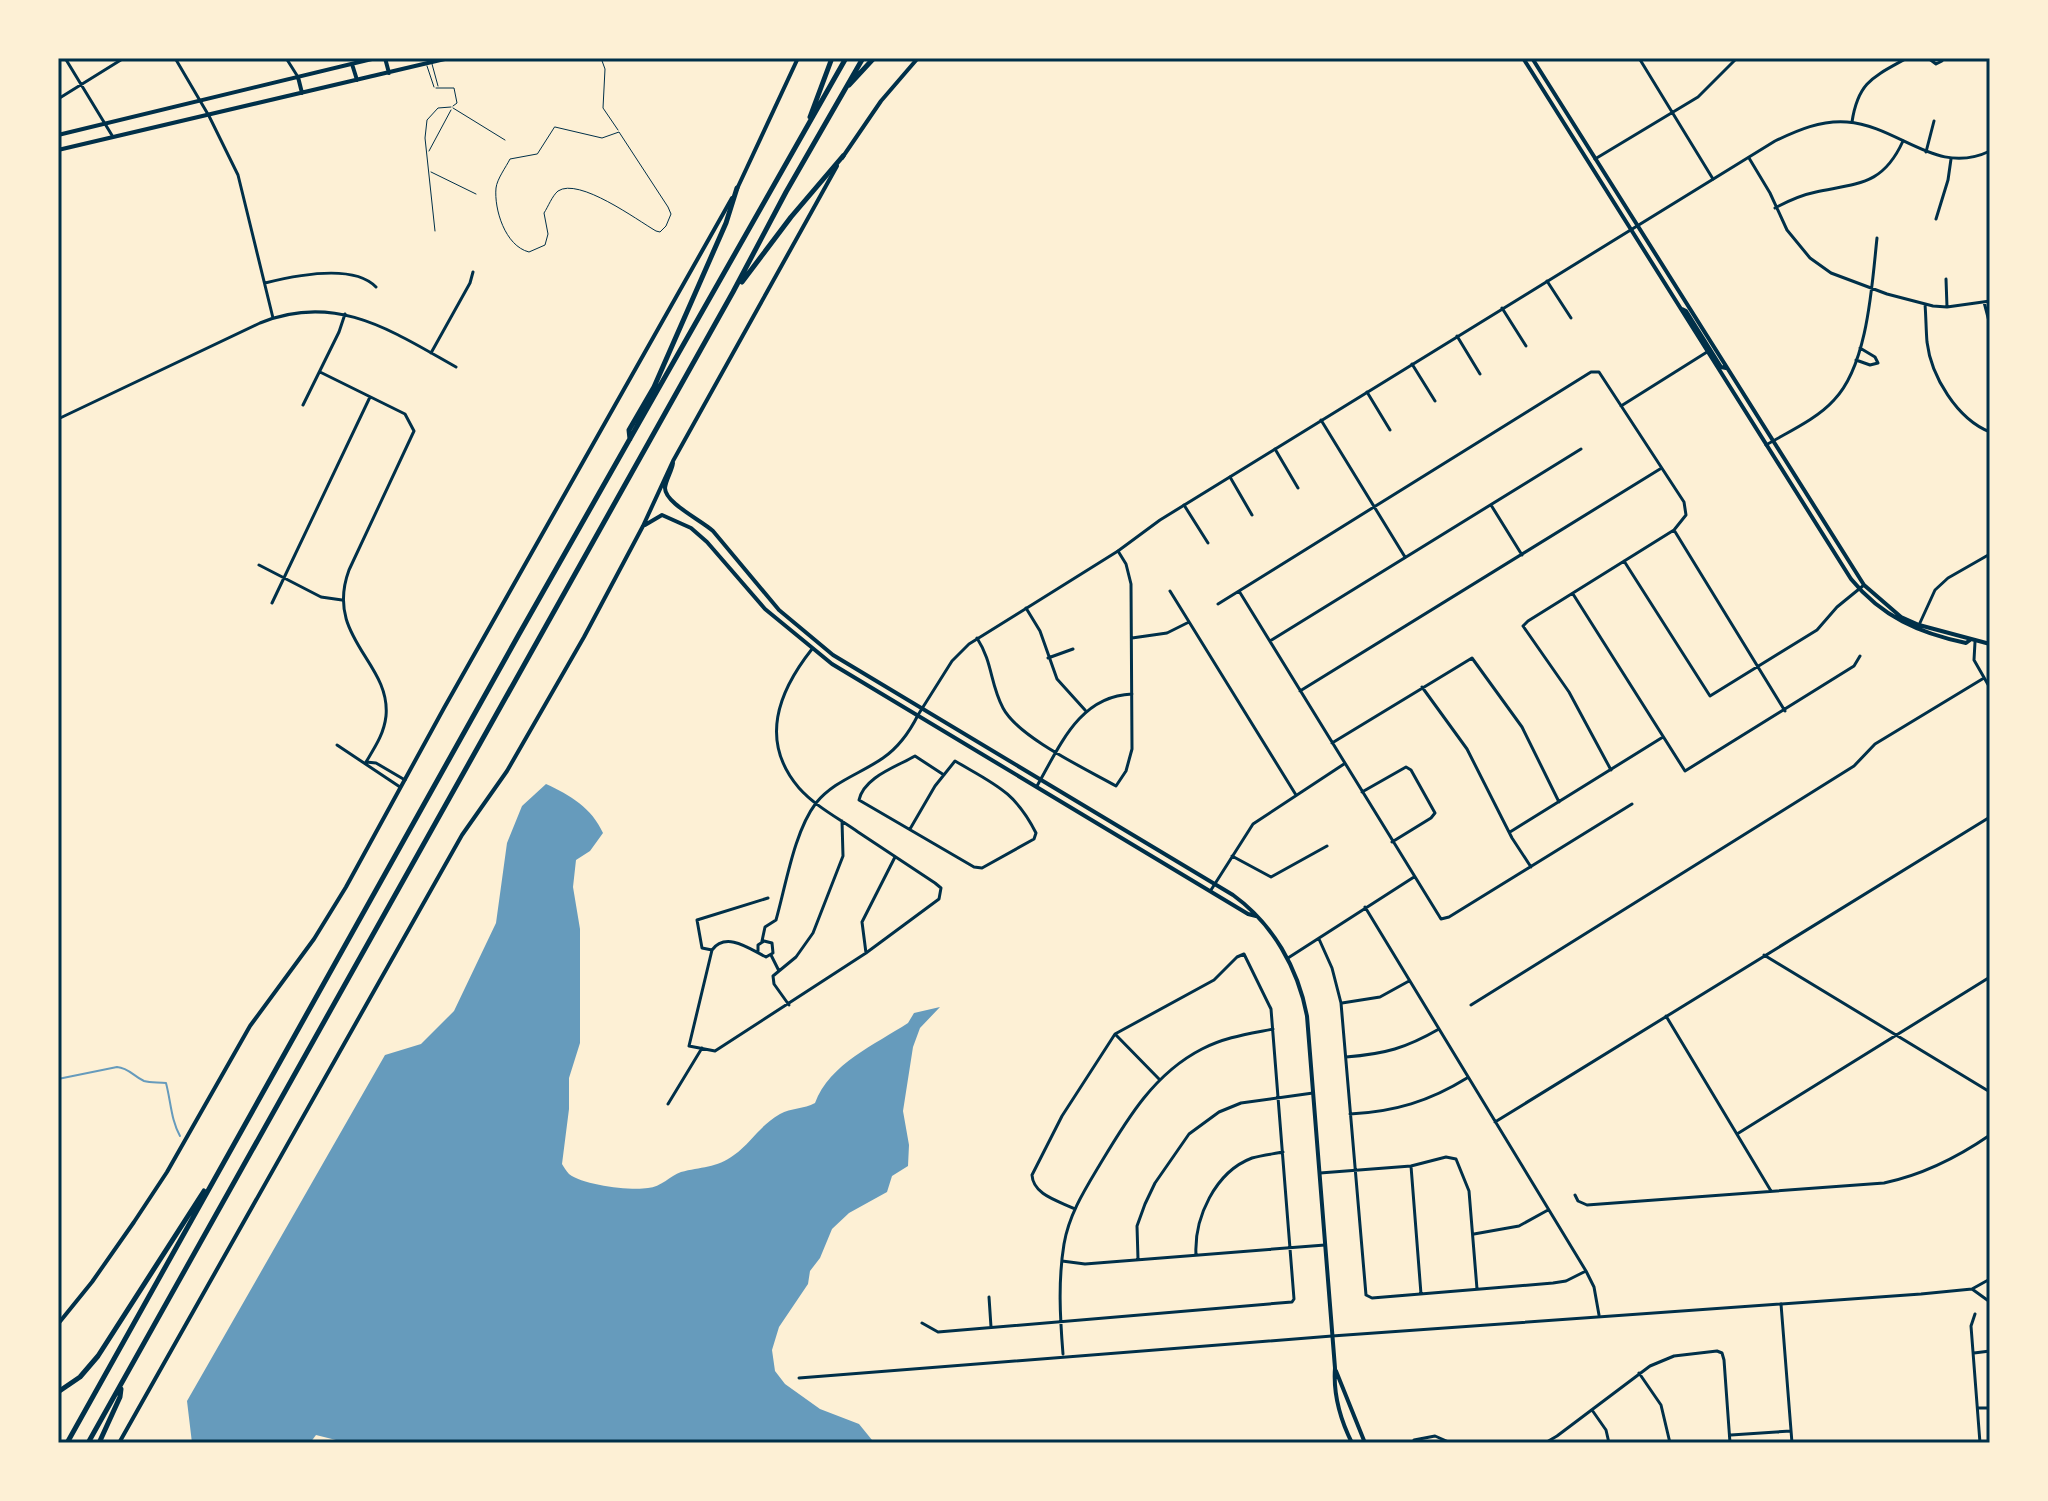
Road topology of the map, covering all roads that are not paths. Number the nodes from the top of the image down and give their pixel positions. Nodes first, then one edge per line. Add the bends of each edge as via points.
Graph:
1 (65, 58) edge
2 (124, 58) edge
3 (175, 58) edge
4 (286, 58) edge
5 (376, 58) edge
6 (385, 58) edge
7 (449, 58) edge
8 (601, 58) edge
9 (798, 58) edge
10 (832, 58) edge
11 (846, 58) edge
12 (863, 58) edge
13 (874, 58) edge
14 (918, 58) edge
15 (1523, 58) edge
16 (1532, 58) edge
17 (1639, 58) edge
18 (1737, 58) edge
19 (1907, 58) edge
20 (1928, 58) edge
21 (1942, 58) edge
22 (429, 63) junction
23 (352, 64) junction
24 (389, 73) junction
25 (298, 77) junction
26 (357, 80) junction
27 (81, 84) junction
28 (436, 88) junction
29 (845, 88) junction
30 (302, 93) junction
31 (58, 99) edge
32 (201, 101) junction
33 (451, 107) junction
34 (1672, 113) junction
35 (209, 116) junction
36 (1934, 121) dead end
37 (809, 122) junction
38 (1852, 122) junction
39 (106, 124) junction
40 (619, 132) junction
41 (58, 135) edge
42 (113, 137) junction
43 (505, 140) dead end
44 (1903, 140) junction
45 (58, 150) edge
46 (1990, 151) edge
47 (1926, 152) junction
48 (427, 153) junction
49 (843, 156) junction
50 (1749, 158) junction
51 (1595, 159) junction
52 (1951, 159) junction
53 (429, 171) junction
54 (1713, 179) junction
55 (737, 188) junction
56 (476, 194) dead end
57 (1775, 208) junction
58 (1936, 219) dead end
59 (1636, 225) junction
60 (1630, 229) junction
61 (435, 231) dead end
62 (1877, 238) dead end
63 (473, 272) dead end
64 (1946, 279) dead end
65 (1547, 281) junction
66 (265, 283) junction
67 (376, 287) dead end
68 (1871, 288) junction
69 (733, 292) junction
70 (1990, 301) edge
71 (1984, 302) junction
72 (1925, 304) junction
73 (1947, 307) junction
74 (1502, 308) junction
75 (1680, 308) junction
76 (345, 314) junction
77 (273, 318) junction
78 (1571, 318) dead end
79 (1990, 325) edge
80 (1457, 336) junction
81 (1526, 346) dead end
82 (1860, 348) junction
83 (1707, 352) junction
84 (431, 353) junction
85 (1856, 360) junction
86 (1412, 364) junction
87 (456, 367) dead end
88 (1726, 368) junction
89 (320, 372) junction
90 (1480, 374) dead end
91 (1367, 392) junction
92 (370, 397) junction
93 (1435, 401) dead end
94 (303, 405) dead end
95 (1621, 406) junction
96 (58, 419) edge
97 (1321, 420) junction
98 (1390, 430) dead end
99 (1990, 432) edge
100 (630, 439) junction
101 (1772, 441) junction
102 (1766, 445) junction
103 (1275, 449) junction
104 (1581, 449) dead end
105 (673, 461) junction
106 (1660, 469) junction
107 (1230, 477) junction
108 (1298, 488) dead end
109 (1184, 505) junction
110 (1491, 505) junction
111 (1374, 507) junction
112 (1252, 515) dead end
113 (643, 526) junction
114 (1674, 530) junction
115 (1208, 543) dead end
116 (729, 549) junction
117 (1118, 551) junction
118 (1990, 554) edge
119 (1522, 555) junction
120 (720, 556) junction
121 (1405, 558) junction
122 (1624, 561) junction
123 (259, 565) dead end
124 (284, 578) junction
125 (1862, 587) junction
126 (1170, 591) dead end
127 (1239, 591) junction
128 (1572, 593) junction
129 (342, 600) junction
130 (272, 603) dead end
131 (1218, 604) dead end
132 (1026, 608) junction
133 (1191, 621) junction
134 (1919, 625) junction
135 (977, 638) junction
136 (1132, 638) junction
137 (1270, 641) junction
138 (1973, 641) junction
139 (817, 643) junction
140 (1990, 644) edge
141 (812, 649) junction
142 (1073, 649) dead end
143 (1860, 656) dead end
144 (1048, 658) junction
145 (1758, 666) junction
146 (1984, 678) junction
147 (1422, 687) junction
148 (1990, 688) edge
149 (1300, 691) junction
150 (1132, 694) junction
151 (922, 709) junction
152 (1085, 711) junction
153 (1785, 711) junction
154 (918, 715) junction
155 (1663, 737) junction
156 (1332, 743) junction
157 (337, 745) dead end
158 (1057, 752) junction
159 (366, 762) junction
160 (1344, 764) junction
161 (1611, 770) junction
162 (944, 775) junction
163 (406, 780) junction
164 (1041, 780) junction
165 (1037, 786) junction
166 (401, 788) junction
167 (1362, 792) junction
168 (1296, 795) junction
169 (1559, 802) junction
170 (816, 803) junction
171 (1632, 804) dead end
172 (1990, 817) edge
173 (842, 821) junction
174 (910, 829) junction
175 (1510, 832) junction
176 (1134, 835) junction
177 (1129, 842) junction
178 (1392, 842) junction
179 (1327, 846) dead end
180 (1232, 856) junction
181 (895, 857) junction
182 (1531, 867) junction
183 (1414, 877) junction
184 (1215, 884) junction
185 (1211, 890) junction
186 (768, 898) dead end
187 (1365, 907) junction
188 (1256, 916) junction
189 (1319, 939) junction
190 (762, 941) junction
191 (712, 950) junction
192 (758, 951) junction
193 (866, 953) junction
194 (771, 955) junction
195 (1764, 955) junction
196 (1288, 958) junction
197 (779, 971) junction
198 (1990, 977) edge
199 (1409, 981) junction
200 (1341, 1003) junction
201 (789, 1005) junction
202 (1471, 1005) dead end
203 (1666, 1016) junction
204 (1273, 1029) junction
205 (1439, 1029) junction
206 (1115, 1034) junction
207 (1896, 1034) junction
208 (702, 1048) junction
209 (1346, 1057) junction
210 (1468, 1077) junction
211 (1160, 1080) junction
212 (1990, 1092) edge
213 (1313, 1093) junction
214 (1280, 1096) junction
215 (668, 1104) dead end
216 (1350, 1114) junction
217 (1495, 1122) junction
218 (1737, 1134) junction
219 (1990, 1135) edge
220 (1283, 1152) junction
221 (1411, 1166) junction
222 (1355, 1171) junction
223 (1319, 1173) junction
224 (210, 1184) junction
225 (1772, 1191) junction
226 (1575, 1195) dead end
227 (1075, 1209) junction
228 (1548, 1210) junction
229 (1473, 1234) junction
230 (1325, 1245) junction
231 (1290, 1248) junction
232 (1196, 1255) junction
233 (1138, 1259) junction
234 (1062, 1261) junction
235 (1586, 1271) junction
236 (1990, 1279) edge
237 (1477, 1289) junction
238 (1972, 1289) junction
239 (1421, 1294) junction
240 (989, 1297) dead end
241 (1990, 1302) edge
242 (1781, 1304) junction
243 (1975, 1314) dead end
244 (1599, 1315) junction
245 (1060, 1322) junction
246 (922, 1323) dead end
247 (58, 1324) edge
248 (991, 1327) junction
249 (1332, 1336) junction
250 (1990, 1351) edge
251 (1974, 1353) junction
252 (1063, 1356) junction
253 (1335, 1368) junction
254 (1639, 1373) junction
255 (799, 1378) dead end
256 (122, 1383) junction
257 (58, 1392) edge
258 (1977, 1408) junction
259 (1990, 1408) edge
260 (1592, 1410) junction
261 (1791, 1431) junction
262 (1730, 1435) junction
263 (1414, 1440) dead end
264 (67, 1443) edge
265 (88, 1443) edge
266 (99, 1443) edge
267 (119, 1443) edge
268 (1352, 1443) edge
269 (1365, 1443) edge
270 (1451, 1443) edge
271 (1545, 1443) edge
272 (1609, 1443) edge
273 (1670, 1443) edge
274 (1730, 1443) edge
275 (1792, 1443) edge
276 (1980, 1443) edge

1 - 27 street
2 - 27 street
3 - 32 street
4 - 25 street
5 - 23 main road
6 - 24 main road
7 - 22 main road
8 - 40 lane via 603,108
9 - 55 main road
10 - 37 highway
11 - 37 highway
12 - 29 highway
13 - 29 highway
14 - 49 main road
15 - 60 main road
16 - 51 main road
17 - 34 street
18 - 34 street via 1712,85
19 - 38 street via 1861,90
20 - 21 street via 1936,64
22 - 24 main road
22 - 28 lane
22 - 28 lane
23 - 25 main road
23 - 26 main road
24 - 26 main road
25 - 30 main road
25 - 32 main road
26 - 30 main road
27 - 31 street
27 - 39 street
28 - 33 lane via 454,88 457,103
29 - 69 highway
30 - 35 main road
32 - 35 street
32 - 39 main road
33 - 43 lane
33 - 48 lane
33 - 48 lane via 438,108 427,120
34 - 51 street
34 - 54 street
35 - 42 main road
35 - 66 street via 238,175
36 - 47 street
37 - 100 highway
38 - 44 street
38 - 50 street via 1801,128
39 - 41 main road
39 - 42 street
40 - 40 lane via 602,138 555,127 537,154 510,159 496,188 500,218 516,247 529,252 545,245 544,213 565,189 586,190 656,231 666,226 670,211
42 - 45 main road
44 - 47 street
44 - 57 street via 1887,168 1865,182 1815,192
46 - 52 street
47 - 52 street
48 - 53 lane
49 - 69 highway
49 - 105 main road
50 - 54 street
50 - 57 street
51 - 59 main road
52 - 58 street
53 - 56 lane
53 - 61 lane
54 - 59 street
55 - 100 highway via 654,387 629,430
55 - 163 main road
57 - 68 street via 1810,258
59 - 60 street
59 - 88 main road
60 - 65 street
60 - 75 main road
62 - 68 street
63 - 84 street
64 - 73 street
65 - 74 street
65 - 78 street
66 - 67 street via 338,274 365,279
66 - 77 street
68 - 72 street
68 - 82 street
69 - 256 highway
70 - 71 street
71 - 73 street
71 - 79 street
72 - 73 street
72 - 99 street via 1927,342 1941,382 1957,406
74 - 80 street
74 - 81 street
75 - 83 main road
75 - 88 main road
76 - 77 street via 307,312
76 - 84 street via 382,326
76 - 89 street
77 - 96 street
80 - 86 street
80 - 90 street
82 - 85 street
82 - 85 street via 1878,363
83 - 95 street
83 - 102 main road
84 - 87 street
85 - 101 street via 1832,403
86 - 91 street
86 - 93 street
88 - 101 main road
89 - 92 street
89 - 94 street
91 - 97 street
91 - 98 street
92 - 124 street
92 - 129 street via 405,414 414,435 349,570
95 - 106 street
95 - 111 street via 1599,372 1591,372
97 - 103 street
97 - 111 street
100 - 224 highway
101 - 102 street
101 - 125 main road
102 - 125 main road
103 - 107 street
103 - 108 street
104 - 110 street
105 - 113 main road
105 - 116 main road via 666,496 701,520
106 - 114 street via 1684,502 1686,515
106 - 119 street
107 - 109 street
107 - 112 street
109 - 115 street
109 - 117 street
110 - 119 street
110 - 121 street
111 - 121 street
111 - 127 street
113 - 120 main road via 670,516
113 - 267 main road
114 - 122 street
114 - 145 street
116 - 120 main road
116 - 139 main road via 769,600
117 - 132 street
117 - 136 street via 1130,573
118 - 134 street via 1935,590
119 - 149 street
120 - 141 main road via 765,609
121 - 137 street
122 - 128 street
122 - 145 street via 1710,696
123 - 124 street
124 - 129 street via 321,597
124 - 130 street
125 - 134 main road
125 - 138 main road via 1887,614 1917,630
125 - 145 street via 1817,630
126 - 133 street
127 - 131 street
127 - 137 street
128 - 155 street
128 - 161 street via 1523,625 1574,700
129 - 159 street via 345,619 385,700 383,730
132 - 135 street
132 - 144 street
133 - 136 street via 1167,633
133 - 168 street
134 - 138 main road
135 - 151 street via 952,661
135 - 158 street via 1009,718
136 - 150 street
137 - 149 street
138 - 140 main road
138 - 146 street via 1974,660
139 - 141 main road
139 - 151 main road
141 - 154 main road
141 - 170 street via 782,696 776,726 785,764 798,787
142 - 144 street
143 - 153 street via 1854,666
144 - 152 street via 1057,679
145 - 153 street
146 - 148 street
146 - 202 street via 1875,744 1854,766
147 - 156 street
147 - 169 street via 1472,658 1522,727
147 - 175 street via 1467,749
149 - 156 street
150 - 152 street via 1104,699
150 - 158 street via 1132,749 1116,786
151 - 154 street
151 - 164 main road
152 - 158 street
153 - 155 street via 1685,771
154 - 165 main road
154 - 170 street via 898,745
155 - 161 street
156 - 160 street
157 - 159 street
158 - 164 street
159 - 163 street
159 - 166 street
160 - 167 street
160 - 168 street
161 - 169 street
162 - 174 street
162 - 174 street via 915,756 862,790 859,800
162 - 174 street via 955,761 992,783 1022,805 1034,839 982,868
163 - 166 main road
164 - 165 street
164 - 176 main road
165 - 177 main road
166 - 247 main road via 314,939 250,1026 167,1172
167 - 178 street
167 - 178 street via 1406,767 1433,806 1431,818
168 - 180 street via 1253,824
169 - 175 street
170 - 173 street
170 - 190 street via 805,820 776,920 765,927
171 - 182 street
172 - 195 street
173 - 181 street
173 - 197 street via 843,856 813,933
175 - 182 street
176 - 177 street
176 - 184 main road
177 - 185 main road
178 - 183 street
179 - 180 street via 1271,877
180 - 184 street
181 - 193 street via 862,922
181 - 193 street via 942,893
182 - 183 street via 1441,919
183 - 187 street
184 - 185 street
184 - 188 main road
185 - 188 main road
186 - 191 street via 697,920 702,948
187 - 189 street
187 - 199 street
188 - 196 main road
189 - 196 street
189 - 200 street
190 - 192 street
190 - 194 street via 774,945
191 - 192 street via 726,941
191 - 208 street via 689,1046
192 - 194 street
193 - 201 street
194 - 197 street
195 - 203 street
195 - 207 street
196 - 213 main road via 1307,1016
197 - 201 street via 774,984
198 - 207 street
199 - 200 street via 1380,997
199 - 205 street
200 - 209 street
201 - 208 street via 715,1051
203 - 217 street
203 - 218 street
204 - 206 street via 1268,1001 1244,954 1214,980
204 - 211 street via 1202,1049
204 - 214 street
205 - 209 street via 1386,1054
205 - 210 street
206 - 211 street
206 - 227 street via 1032,1175 1037,1190
207 - 212 street
207 - 218 street
208 - 215 street
209 - 216 street
210 - 216 street via 1422,1102
210 - 217 street
211 - 227 street via 1136,1105
213 - 214 street
213 - 223 main road
214 - 220 street
214 - 233 street via 1219,1112 1189,1134 1145,1204 1137,1226
216 - 222 street
217 - 228 street
218 - 225 street
219 - 225 street via 1945,1162 1899,1180
220 - 231 street
220 - 232 street via 1252,1158 1226,1175 1200,1219
221 - 222 street
221 - 229 street via 1456,1159 1469,1191
221 - 239 street
222 - 223 street
222 - 239 street via 1366,1295
223 - 230 main road
224 - 257 highway via 98,1356
224 - 264 highway
225 - 226 street via 1587,1205
227 - 234 street
228 - 229 street via 1510,1230
228 - 235 street
229 - 237 street
230 - 231 street
230 - 249 main road
231 - 232 street
231 - 245 street via 1292,1302
232 - 233 street
233 - 234 street
234 - 245 street
235 - 237 street via 1553,1283
235 - 244 street
236 - 238 street
237 - 239 street
238 - 241 street
238 - 242 street
240 - 248 street
242 - 244 street
242 - 261 street
243 - 251 street
244 - 249 street
245 - 248 street
245 - 252 street
246 - 248 street via 938,1332
249 - 252 street
249 - 253 main road
250 - 251 street
251 - 258 street
252 - 255 street
253 - 268 main road via 1337,1402
253 - 269 main road
254 - 260 street
254 - 262 street via 1674,1356 1722,1353
254 - 273 street via 1661,1405
256 - 265 highway
256 - 266 highway
258 - 259 street
258 - 276 street
260 - 271 street
260 - 272 street
261 - 262 street
261 - 275 street
262 - 274 street
263 - 270 street via 1435,1436

